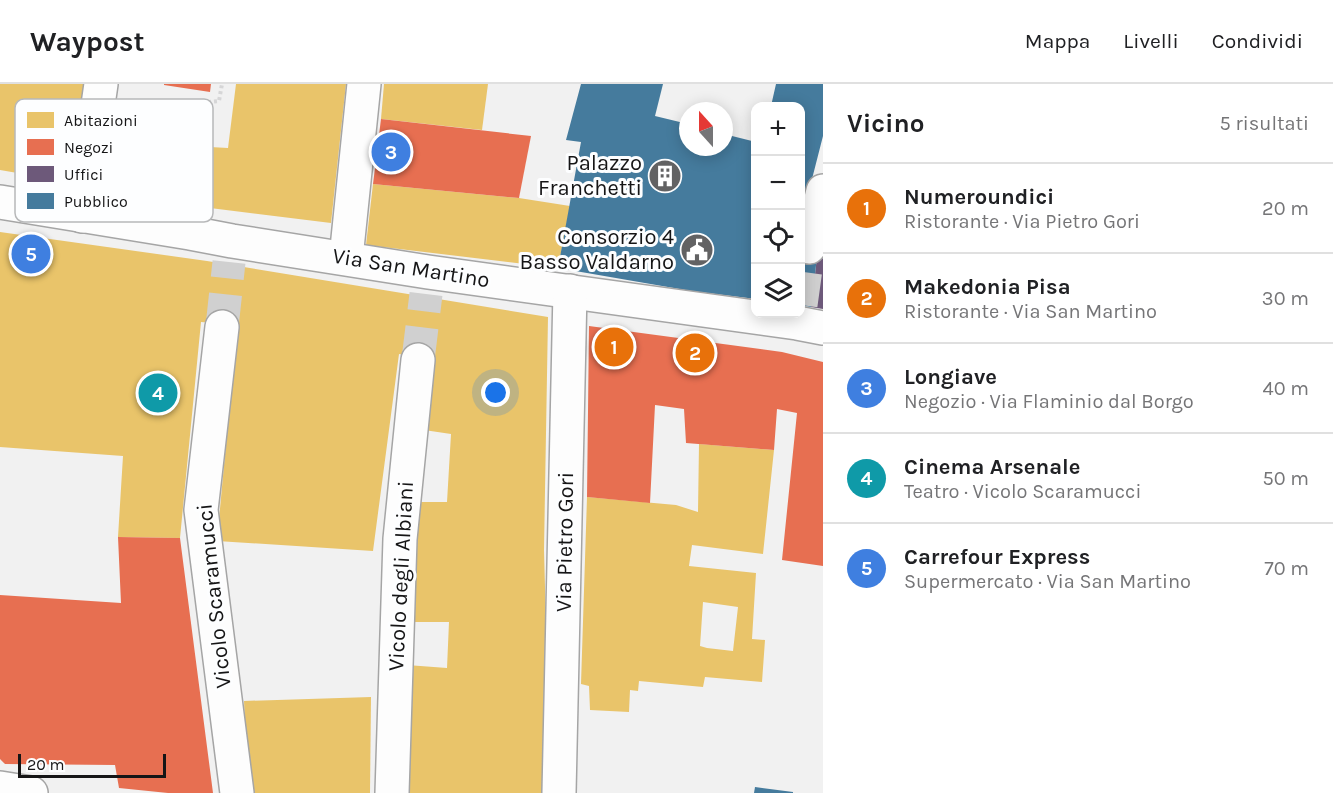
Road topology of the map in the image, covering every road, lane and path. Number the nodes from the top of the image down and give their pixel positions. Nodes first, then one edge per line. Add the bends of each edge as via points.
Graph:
1 (101, 84) edge
2 (222, 84) edge
3 (364, 84) edge
4 (99, 99) edge
5 (213, 102) edge
6 (823, 191) edge
7 (0, 202) edge
8 (15, 205) edge
9 (122, 222) edge
10 (809, 247) tunnel mouth
11 (346, 258) junction
12 (570, 291) junction
13 (751, 310) edge
14 (222, 327) tunnel mouth
15 (418, 360) tunnel mouth
16 (0, 788) edge
17 (31, 793) edge
18 (237, 793) edge
19 (392, 793) edge
20 (560, 793) edge

1 - 4 street
2 - 5 path via 219,101
3 - 11 street
6 - 10 street
7 - 8 street, Via San Martino
9 - 11 street, Via San Martino via 190,232 231,251
11 - 12 street, Via San Martino via 427,283
12 - 13 street, Via San Martino
12 - 20 street, Via Pietro Gori
14 - 18 street, Vicolo Scaramucci via 201,510
15 - 19 street, Vicolo degli Albiani via 400,539
16 - 17 street

